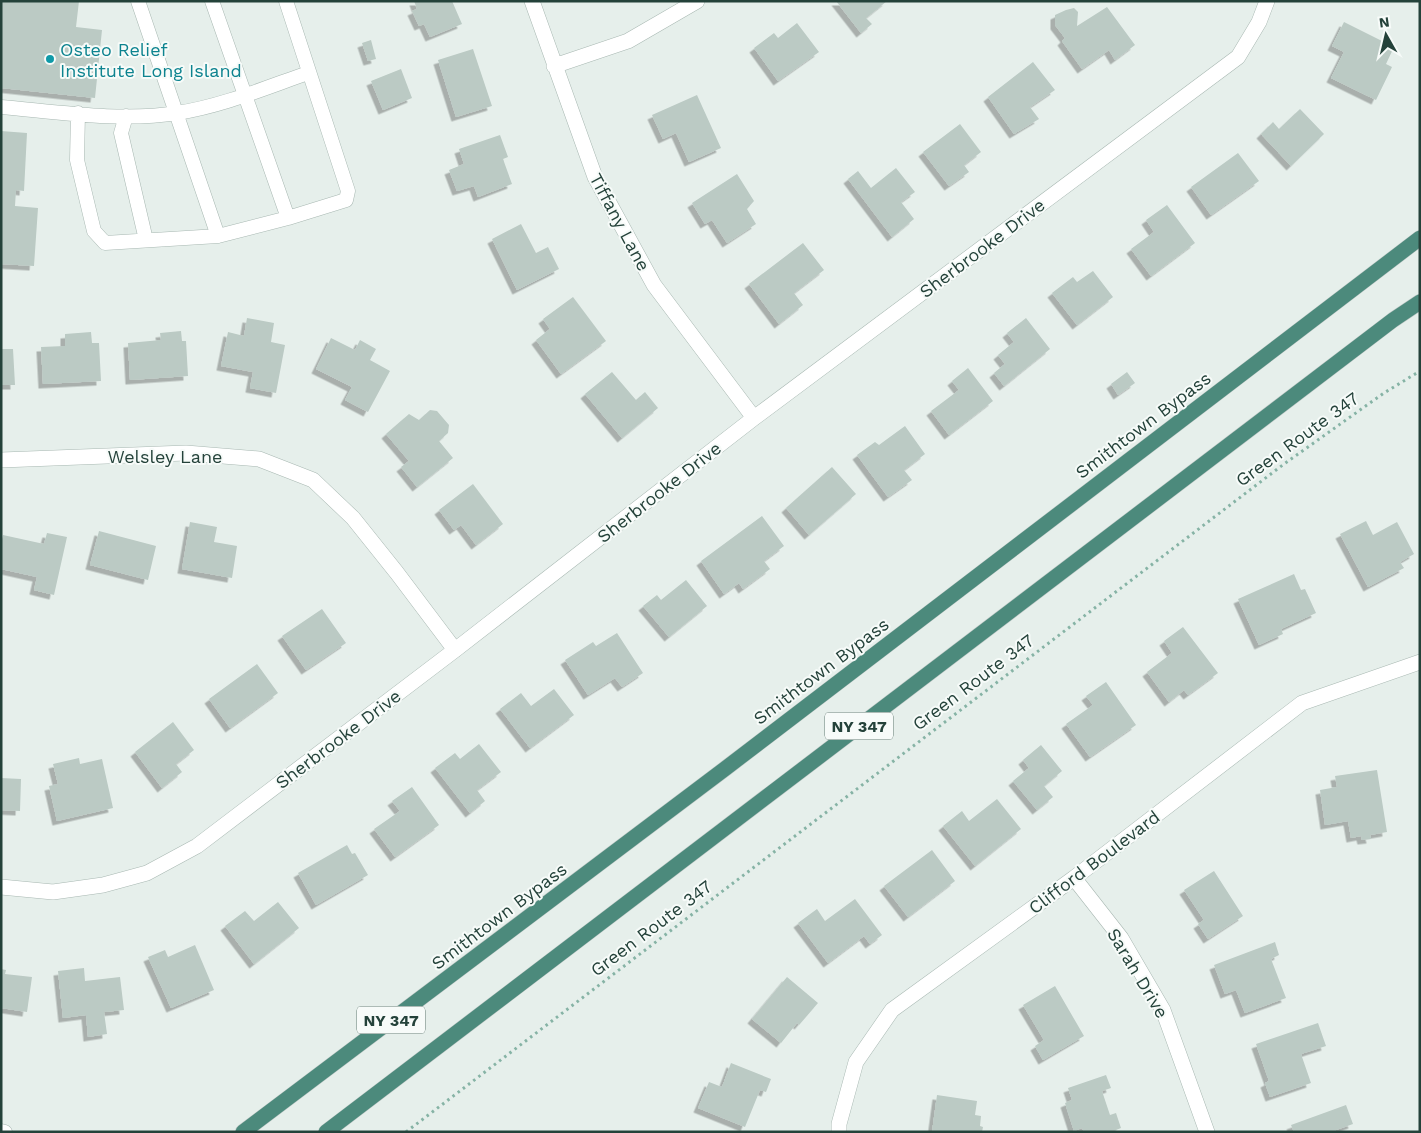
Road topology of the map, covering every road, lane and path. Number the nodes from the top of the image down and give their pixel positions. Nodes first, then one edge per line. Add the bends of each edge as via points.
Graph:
1 (138, 1) edge
2 (212, 1) edge
3 (286, 1) edge
4 (532, 1) edge
5 (697, 1) edge
6 (1267, 1) edge
7 (554, 66) junction
8 (308, 73) junction
9 (245, 95) junction
10 (1, 107) edge
11 (78, 113) junction
12 (176, 113) junction
13 (126, 116) junction
14 (288, 218) junction
15 (218, 236) junction
16 (1420, 238) edge
17 (146, 240) junction
18 (1420, 302) edge
19 (1420, 371) edge
20 (754, 418) junction
21 (1, 460) edge
22 (455, 650) junction
23 (1420, 662) edge
24 (1074, 878) junction
25 (1, 887) edge
26 (243, 1132) edge
27 (326, 1132) edge
28 (406, 1132) edge
29 (839, 1132) edge
30 (1207, 1132) edge

1 - 12 lane
2 - 9 lane
3 - 8 lane
4 - 7 street, Tiffany Lane
5 - 7 street via 628,41
6 - 20 street, Sherbrooke Drive via 1259,22 1238,57
7 - 20 street, Tiffany Lane via 595,177 654,284
8 - 9 lane
8 - 14 lane via 348,191 346,200
9 - 12 lane
9 - 14 lane
10 - 11 lane
11 - 13 lane
11 - 17 lane via 77,160 94,231 105,243
12 - 13 lane
12 - 15 lane
13 - 17 lane via 121,133
14 - 15 lane
15 - 17 lane
16 - 26 highway, Smithtown Bypass / NY 347
18 - 27 highway, NY 347
19 - 28 path, Green Route 347 via 1276,470
20 - 22 street, Sherbrooke Drive
21 - 22 street, Welsley Lane via 186,453 258,459 313,480 353,518
22 - 25 street, Sherbrooke Drive via 197,846 147,873 103,885 53,892
23 - 24 street, Clifford Boulevard via 1302,703
24 - 29 street, Clifford Boulevard via 892,1010 856,1062
24 - 30 street, Sarah Drive via 1121,938 1163,1010

